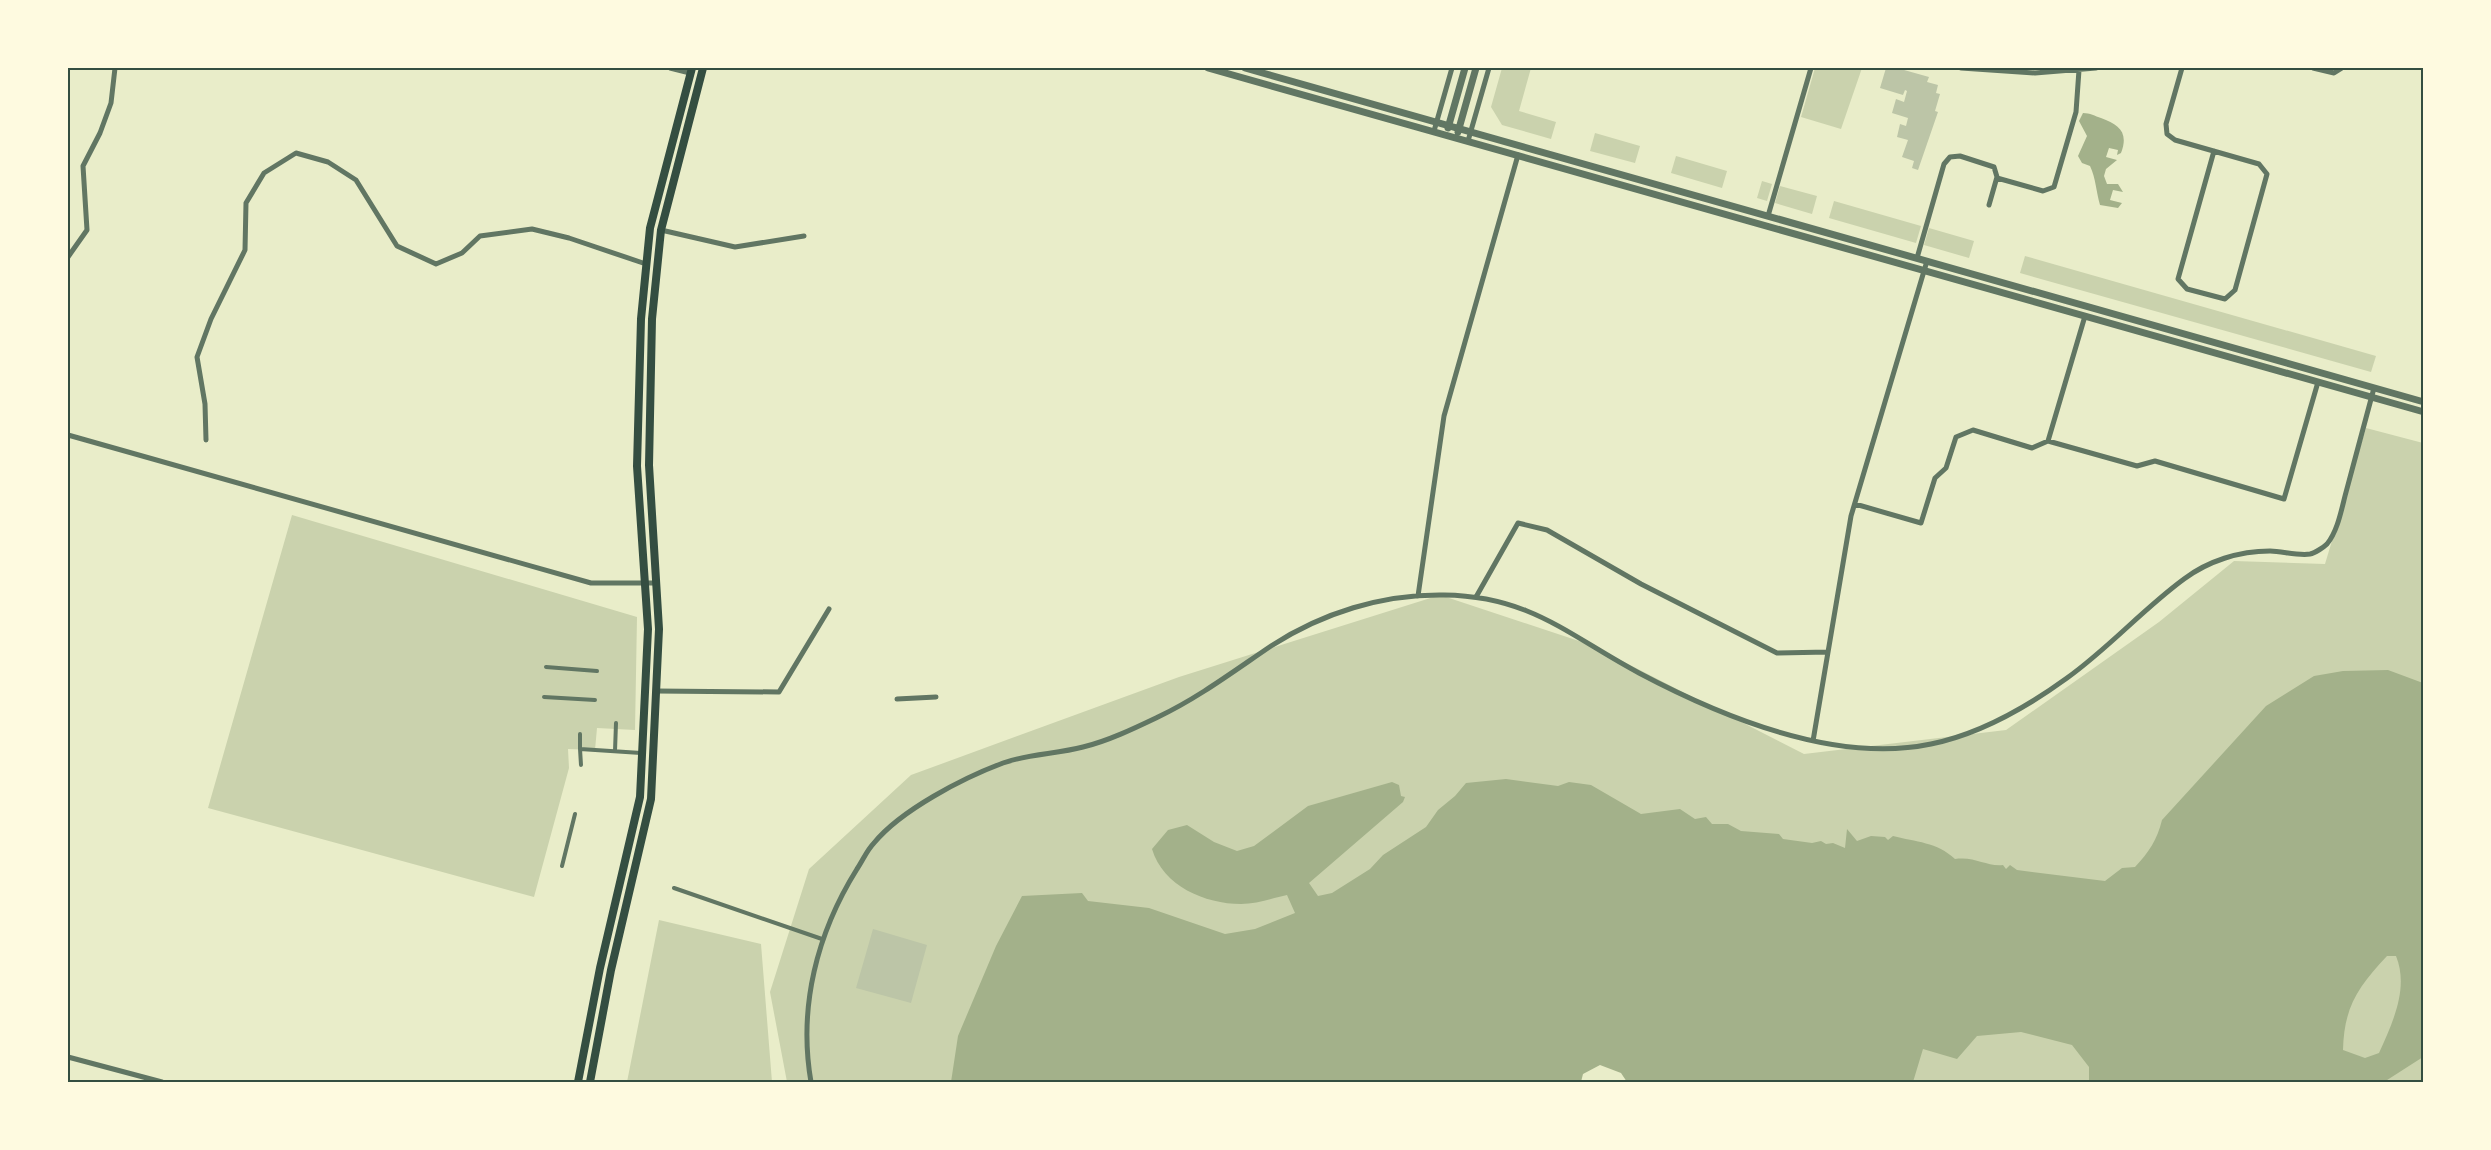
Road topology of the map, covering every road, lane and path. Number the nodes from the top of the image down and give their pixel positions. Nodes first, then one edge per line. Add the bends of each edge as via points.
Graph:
1 (115, 68) edge
2 (670, 68) edge
3 (703, 68) edge
4 (1208, 68) edge
5 (1245, 68) edge
6 (1452, 68) edge
7 (1465, 68) edge
8 (1476, 68) edge
9 (1489, 68) edge
10 (1811, 68) edge
11 (1961, 68) edge
12 (2096, 68) edge
13 (2182, 68) edge
14 (2313, 68) edge
15 (2342, 68) edge
16 (691, 70) edge
17 (2079, 70) junction
18 (1437, 122) junction
19 (1449, 125) junction
20 (1459, 128) junction
21 (1434, 131) junction
22 (1471, 132) junction
23 (1446, 134) junction
24 (1456, 137) junction
25 (1468, 141) junction
26 (2214, 151) junction
27 (1518, 155) junction
28 (1997, 178) junction
29 (1989, 205) dead end
30 (1768, 216) junction
31 (661, 230) junction
32 (804, 236) dead end
33 (68, 257) edge
34 (1917, 258) junction
35 (1927, 261) junction
36 (646, 264) junction
37 (1924, 270) junction
38 (2085, 316) junction
39 (2318, 382) junction
40 (2374, 388) junction
41 (2371, 397) junction
42 (2424, 402) edge
43 (2424, 412) edge
44 (68, 435) edge
45 (206, 440) dead end
46 (2049, 441) junction
47 (1855, 504) junction
48 (655, 583) junction
49 (644, 584) junction
50 (1418, 596) junction
51 (1476, 597) junction
52 (829, 609) dead end
53 (1828, 652) junction
54 (546, 667) dead end
55 (597, 671) dead end
56 (656, 691) junction
57 (544, 697) dead end
58 (936, 697) dead end
59 (897, 699) dead end
60 (595, 700) dead end
61 (616, 723) dead end
62 (580, 734) dead end
63 (1813, 741) junction
64 (580, 749) junction
65 (615, 751) junction
66 (642, 753) junction
67 (580, 765) dead end
68 (575, 814) dead end
69 (562, 866) dead end
70 (674, 888) dead end
71 (822, 939) junction
72 (68, 1058) edge
73 (162, 1083) edge
74 (578, 1083) edge
75 (590, 1083) edge
76 (811, 1083) edge

1 - 33 street via 111,103 83,166 87,230
2 - 16 street
3 - 31 main road
4 - 21 street
5 - 18 street
6 - 18 street
7 - 19 street
8 - 20 street
9 - 22 street
10 - 30 street
11 - 17 street via 2018,73
12 - 17 street
13 - 26 street via 2166,124 2167,134
14 - 15 street via 2334,73
16 - 36 main road via 650,228
17 - 28 street via 2076,112 2054,187 2041,191
18 - 19 street
18 - 21 street
19 - 20 street
19 - 23 street
20 - 22 street
20 - 24 street
21 - 23 street
22 - 25 street
22 - 30 street
23 - 24 street
24 - 25 street
25 - 27 street
26 - 26 street via 2259,164 2267,174 2235,290 2225,299 2187,289 2178,279
27 - 37 street
27 - 50 street via 1444,416
28 - 29 street
28 - 34 street via 1988,164 1960,156 1947,160
30 - 34 street
31 - 32 street via 735,247
31 - 48 main road via 652,319 649,465
34 - 35 street
35 - 37 street
35 - 40 street
36 - 45 street via 532,229 480,237 462,253 436,264 397,246 356,180 328,162 296,153 264,173 246,203 245,250 197,357
36 - 49 main road via 637,466
37 - 38 street
37 - 47 street
38 - 39 street
38 - 46 street
39 - 41 street
39 - 46 street via 2284,500 2156,461 2137,466
40 - 41 street
40 - 42 street
41 - 43 street
41 - 63 street via 2366,428 2340,513 2325,547 2311,554 2264,551 2233,555 2205,565 2064,680 1999,720 1961,735 1930,745 1893,748 1862,749
44 - 49 street via 591,583
46 - 47 street via 2032,448 1972,430 1956,437 1946,468 1935,478 1921,523
47 - 53 street
48 - 49 street
48 - 56 main road via 659,629
49 - 66 main road via 648,629
50 - 51 street
50 - 71 street via 1384,599 1347,609 1276,643 1161,715 1088,747 1010,760 944,790 874,842 841,894
51 - 53 street via 1518,523 1547,530 1641,584 1777,653
51 - 63 street via 1537,613 1674,691
52 - 56 street via 779,692
53 - 63 street
54 - 55 street
56 - 75 main road via 651,799 611,970
57 - 60 street
58 - 59 street
61 - 65 street
62 - 64 street
64 - 65 street
64 - 67 street
65 - 66 street
66 - 74 main road via 640,797
68 - 69 street
70 - 71 street
71 - 76 street via 811,979 808,1016
72 - 73 street

